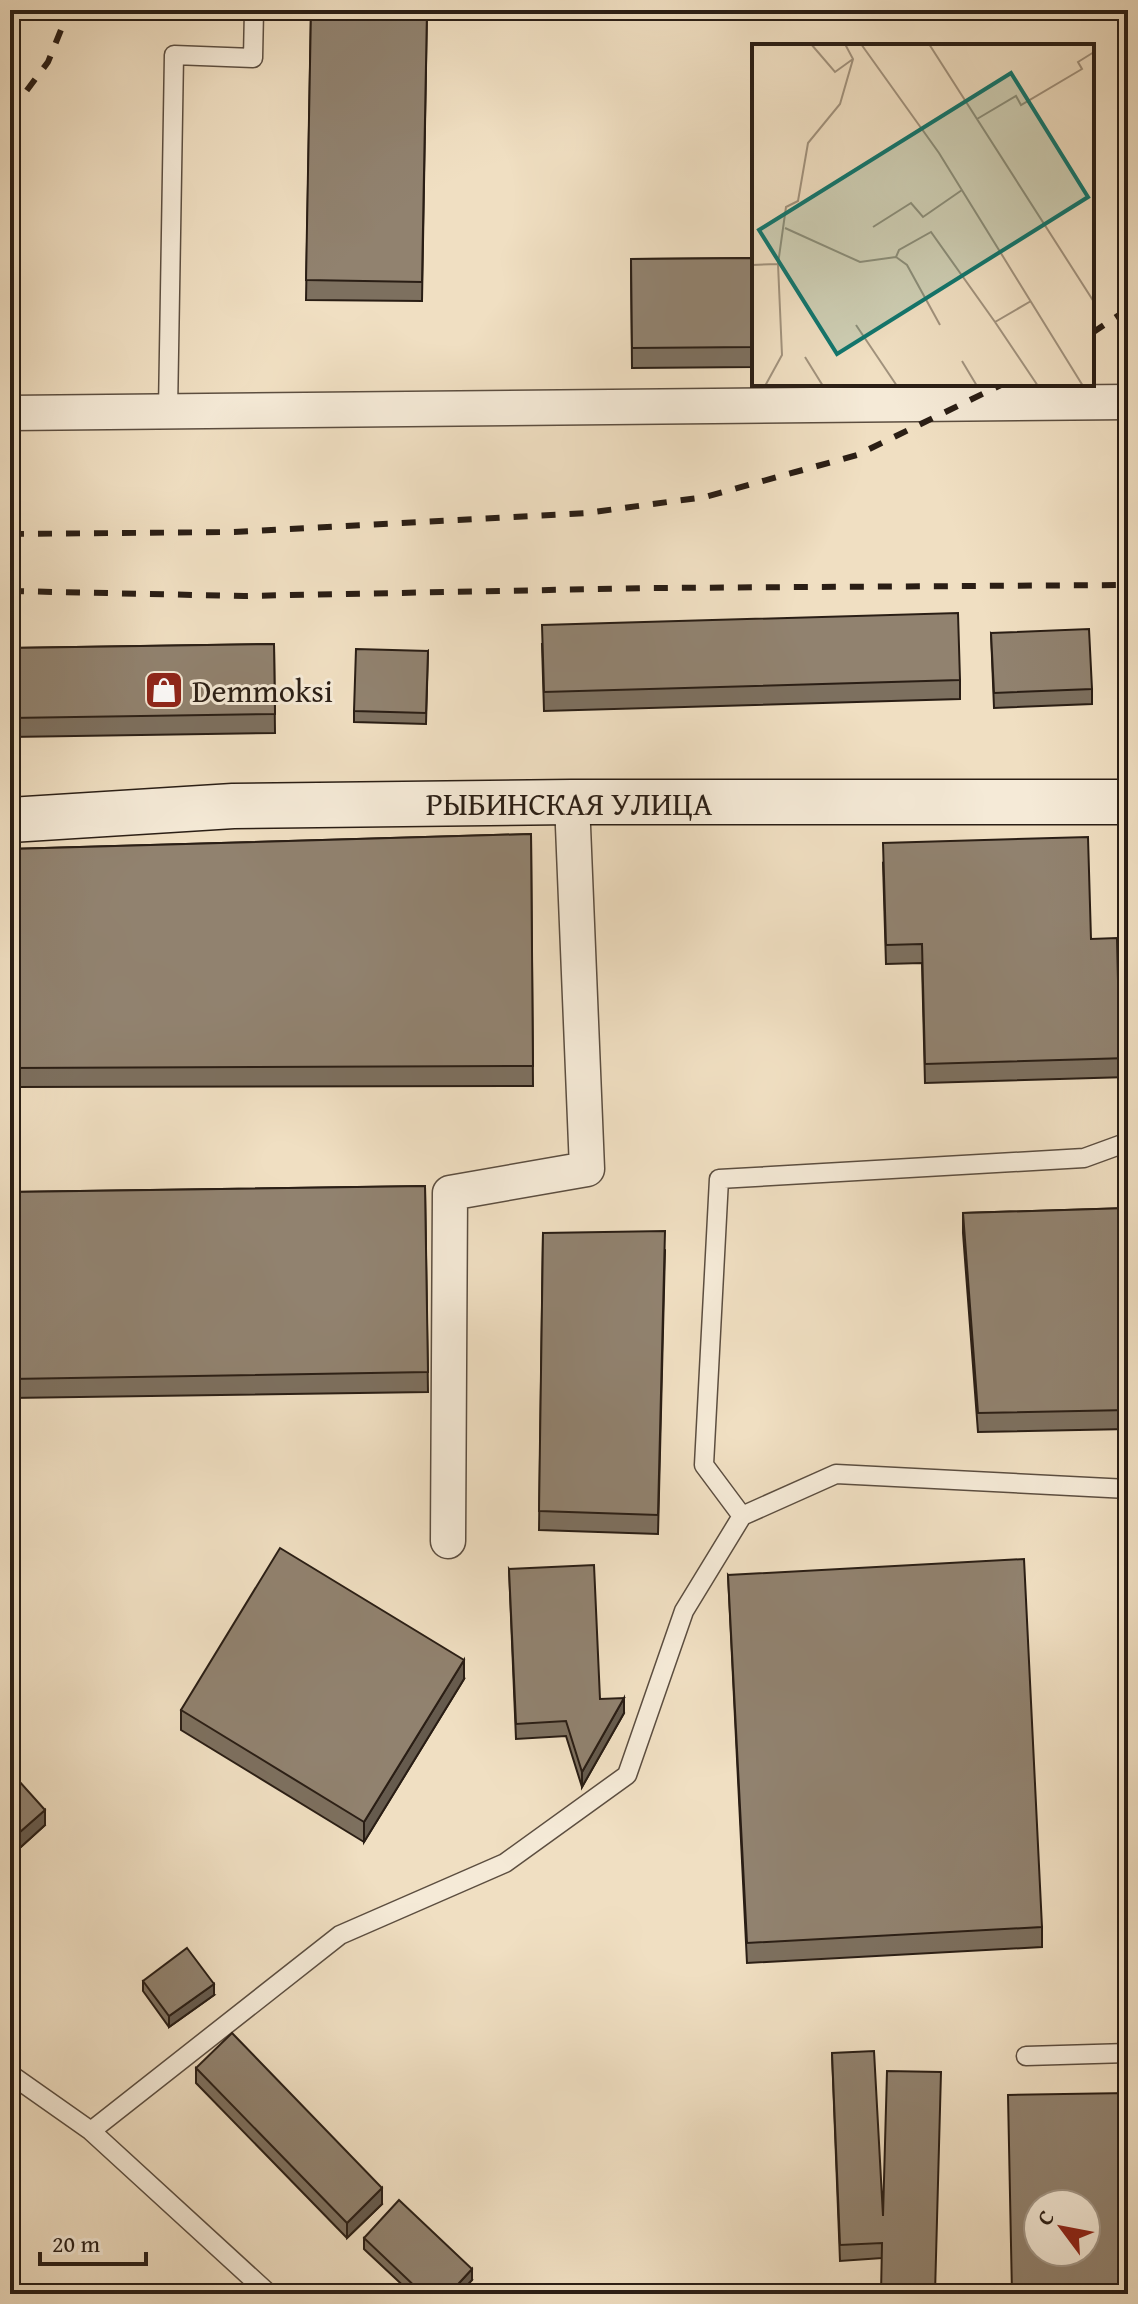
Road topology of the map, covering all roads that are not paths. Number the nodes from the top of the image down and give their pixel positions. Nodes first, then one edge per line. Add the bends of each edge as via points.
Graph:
1 (254, 10) edge
2 (1128, 402) edge
3 (168, 411) junction
4 (10, 413) edge
5 (572, 802) junction
6 (1128, 802) edge
7 (10, 820) edge
8 (1128, 1142) edge
9 (1128, 1489) edge
10 (742, 1516) junction
11 (448, 1541) dead end
12 (1128, 2053) edge
13 (1026, 2056) dead end
14 (10, 2074) edge
15 (91, 2131) junction
16 (269, 2294) edge

1 - 3 lane via 253,58 174,55
2 - 3 street
3 - 4 street
5 - 6 main road, РЫБИНСКАЯ УЛИЦА
5 - 7 main road, РЫБИНСКАЯ УЛИЦА via 233,806
5 - 11 street via 587,1169 450,1193
8 - 10 lane via 1084,1158 719,1179 704,1465
9 - 10 lane via 836,1474
10 - 15 lane via 684,1611 627,1775 505,1863 340,1935
12 - 13 lane
14 - 15 lane
15 - 16 lane

